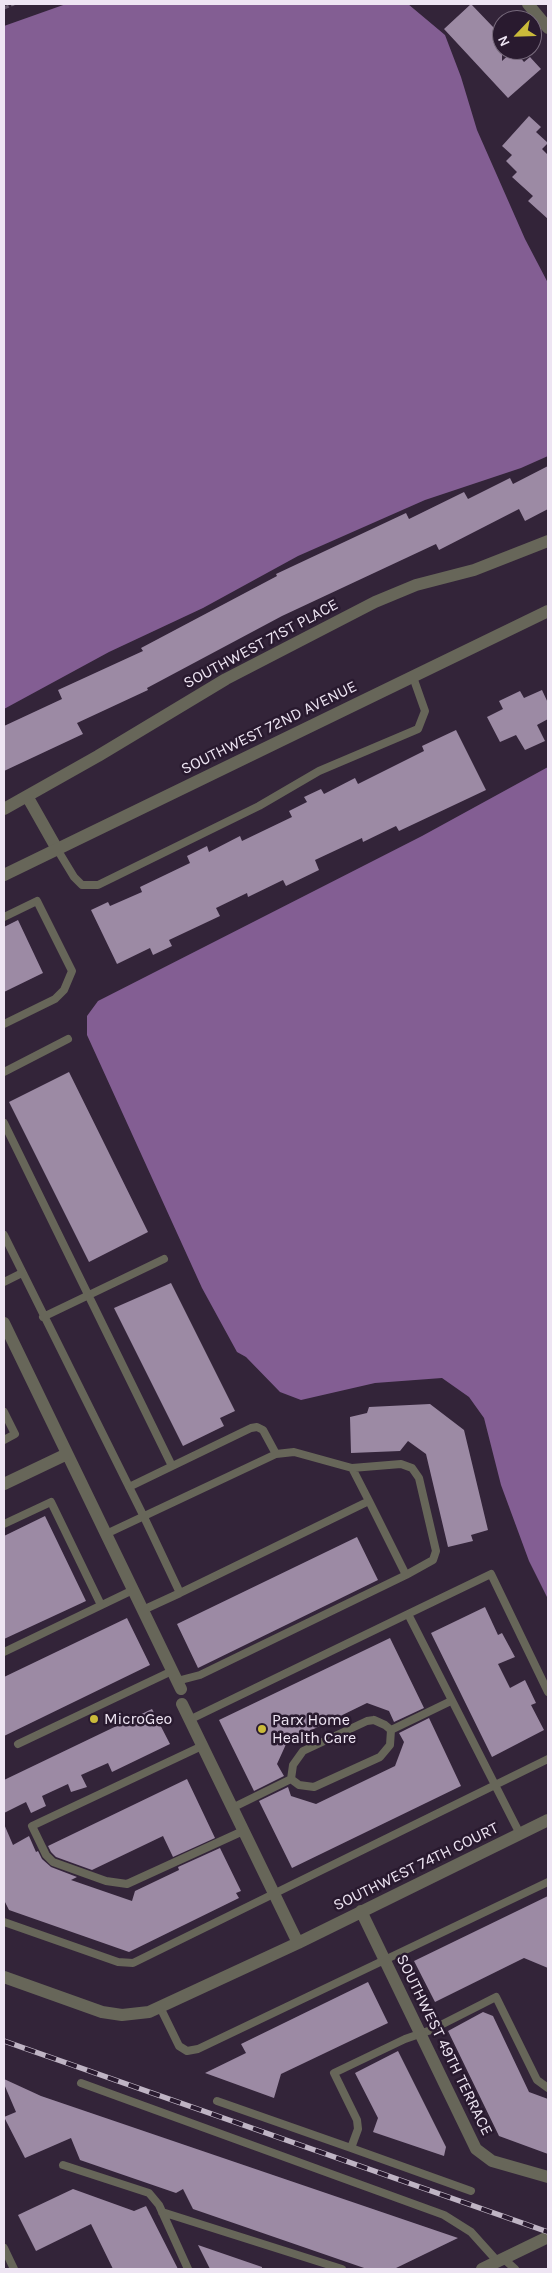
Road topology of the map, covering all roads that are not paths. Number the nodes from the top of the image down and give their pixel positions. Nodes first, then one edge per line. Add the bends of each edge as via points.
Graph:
1 (528, 4) edge
2 (548, 28) edge
3 (548, 541) edge
4 (548, 611) edge
5 (413, 677) junction
6 (27, 796) junction
7 (4, 809) edge
8 (56, 849) junction
9 (4, 875) edge
10 (4, 918) edge
11 (4, 1024) edge
12 (68, 1040) dead end
13 (4, 1072) edge
14 (4, 1123) edge
15 (4, 1235) edge
16 (164, 1259) dead end
17 (22, 1273) junction
18 (4, 1282) edge
19 (88, 1296) junction
20 (43, 1317) junction
21 (5, 1328) edge
22 (4, 1412) edge
23 (4, 1440) edge
24 (67, 1454) junction
25 (276, 1454) junction
26 (172, 1466) junction
27 (352, 1468) junction
28 (4, 1484) edge
29 (129, 1488) junction
30 (369, 1501) junction
31 (144, 1517) junction
32 (4, 1524) edge
33 (106, 1534) junction
34 (406, 1575) junction
35 (133, 1590) junction
36 (180, 1593) junction
37 (101, 1605) junction
38 (143, 1610) junction
39 (408, 1614) junction
40 (4, 1652) edge
41 (177, 1680) junction
42 (548, 1692) edge
43 (451, 1701) junction
44 (182, 1704) dead end
45 (189, 1720) junction
46 (391, 1730) junction
47 (18, 1744) dead end
48 (202, 1746) junction
49 (548, 1759) edge
50 (290, 1779) junction
51 (495, 1785) junction
52 (232, 1808) junction
53 (548, 1820) edge
54 (243, 1831) junction
55 (520, 1834) junction
56 (548, 1882) edge
57 (274, 1895) junction
58 (362, 1911) junction
59 (4, 1922) edge
60 (298, 1943) junction
61 (385, 1960) junction
62 (4, 1977) edge
63 (160, 2007) junction
64 (420, 2034) junction
65 (81, 2083) dead end
66 (548, 2088) edge
67 (217, 2101) dead end
68 (351, 2148) junction
69 (62, 2165) dead end
70 (547, 2176) edge
71 (471, 2191) dead end
72 (162, 2212) junction
73 (548, 2237) edge
74 (4, 2248) edge
75 (501, 2260) junction
76 (315, 2261) junction
77 (14, 2269) edge
78 (188, 2269) edge
79 (317, 2269) edge
80 (342, 2269) edge
81 (482, 2269) edge
82 (515, 2269) edge

1 - 2 street
3 - 6 street, SOUTHWEST 71ST PLACE via 375,602 226,679
4 - 5 street, SOUTHWEST 72ND AVENUE
5 - 8 street, SOUTHWEST 72ND AVENUE
5 - 8 lane via 425,711 418,729 319,771 258,806 98,885 82,885
6 - 7 street, SOUTHWEST 71ST PLACE
6 - 8 street
8 - 9 street, SOUTHWEST 72ND AVENUE
10 - 11 lane via 37,901 72,971 64,990 55,999
12 - 13 lane
14 - 19 lane
15 - 17 lane
16 - 19 lane
17 - 18 lane
17 - 20 lane
19 - 20 lane
19 - 26 lane
20 - 29 lane
21 - 24 street
22 - 23 lane via 16,1434
24 - 28 street
24 - 33 street
25 - 26 lane via 263,1430 257,1427
25 - 27 lane via 294,1452
25 - 31 lane
26 - 29 lane
27 - 30 lane
27 - 34 lane via 401,1464 412,1468 419,1478 436,1551 428,1564
29 - 31 lane
30 - 34 lane
30 - 36 lane
31 - 33 lane
31 - 36 lane
32 - 37 lane via 51,1502
33 - 35 street
34 - 41 lane via 200,1675
35 - 37 lane
35 - 38 street
36 - 38 lane
37 - 40 lane
38 - 41 street
39 - 42 lane via 491,1574
39 - 43 lane
39 - 45 lane
41 - 47 lane
43 - 46 lane
43 - 51 lane
44 - 45 street
45 - 48 street
46 - 50 lane via 380,1723 368,1721 303,1751 292,1766
46 - 50 lane via 390,1746 380,1757 314,1787 299,1785
48 - 52 street
48 - 54 lane via 32,1826 46,1855 53,1862 106,1881 127,1884
49 - 51 lane
50 - 52 lane
51 - 55 lane
51 - 57 lane
52 - 54 street
53 - 55 street, SOUTHWEST 74TH COURT
54 - 57 street
55 - 58 street, SOUTHWEST 74TH COURT
56 - 61 lane
57 - 59 lane via 128,1964
57 - 60 street
58 - 60 street, SOUTHWEST 74TH COURT
58 - 61 street, SOUTHWEST 49TH TERRACE
60 - 63 street, SOUTHWEST 74TH COURT
61 - 63 lane via 192,2051 179,2046
61 - 64 street, SOUTHWEST 49TH TERRACE
62 - 63 street, SOUTHWEST 74TH COURT via 112,2014 142,2014
64 - 66 lane via 496,1996 537,2080
64 - 68 lane via 334,2073 357,2120 358,2129
64 - 70 street, SOUTHWEST 49TH TERRACE via 476,2149 492,2161
65 - 75 lane via 444,2215 471,2232
67 - 68 lane
68 - 71 lane
69 - 72 lane via 148,2193
72 - 76 lane
72 - 78 lane
73 - 75 street
74 - 77 lane
75 - 81 street
75 - 82 lane
76 - 79 lane
76 - 80 lane

